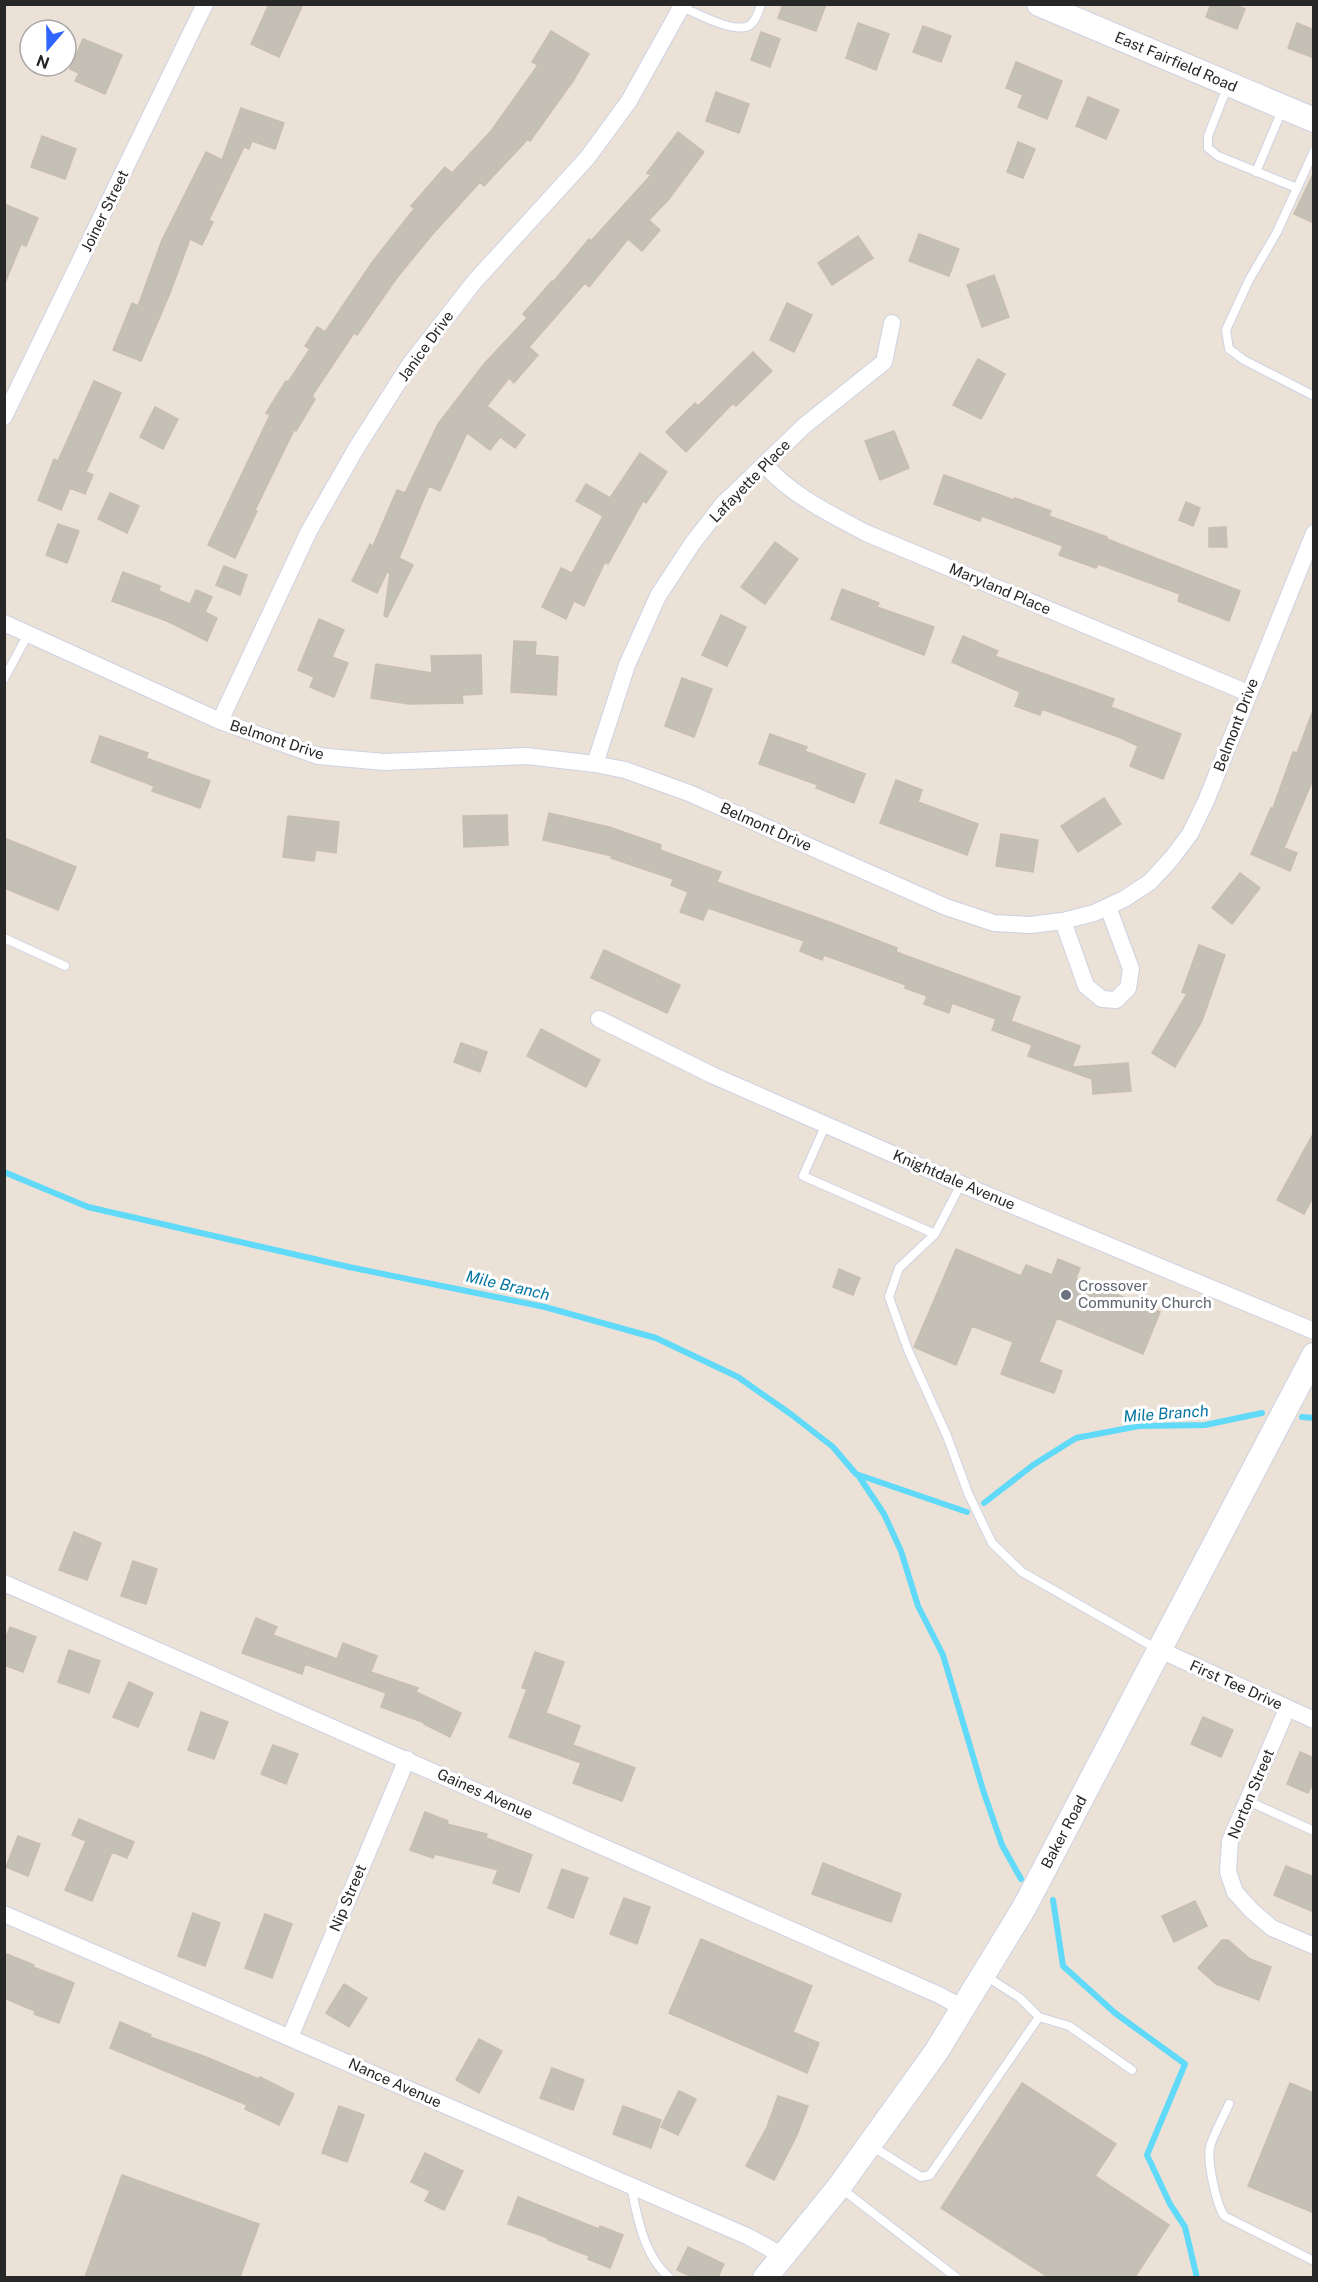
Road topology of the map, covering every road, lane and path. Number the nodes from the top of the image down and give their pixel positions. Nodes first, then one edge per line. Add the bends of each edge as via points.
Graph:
1 (205, 4) edge
2 (761, 4) edge
3 (1039, 4) edge
4 (682, 6) edge
5 (1228, 84) junction
6 (1284, 107) junction
7 (1314, 120) edge
8 (1314, 151) edge
9 (1256, 172) junction
10 (1297, 188) junction
11 (892, 323) dead end
12 (1314, 396) edge
13 (4, 417) edge
14 (764, 464) junction
15 (1314, 533) edge
16 (4, 623) edge
17 (28, 634) junction
18 (4, 679) edge
19 (1248, 693) junction
20 (220, 721) junction
21 (595, 764) junction
22 (1108, 907) junction
23 (1063, 921) junction
24 (4, 938) edge
25 (65, 966) dead end
26 (599, 1019) dead end
27 (826, 1124) junction
28 (961, 1184) junction
29 (935, 1234) junction
30 (1314, 1331) edge
31 (1314, 1355) edge
32 (4, 1583) edge
33 (1160, 1650) junction
34 (1287, 1709) junction
35 (1314, 1720) edge
36 (407, 1760) junction
37 (1248, 1801) junction
38 (1314, 1831) edge
39 (4, 1914) edge
40 (1314, 1946) edge
41 (984, 1975) junction
42 (963, 2008) junction
43 (1039, 2017) junction
44 (290, 2037) junction
45 (1132, 2070) dead end
46 (1228, 2104) dead end
47 (869, 2145) junction
48 (631, 2185) junction
49 (839, 2187) junction
50 (783, 2256) junction
51 (1314, 2261) edge
52 (670, 2277) edge
53 (765, 2277) edge
54 (957, 2277) edge

1 - 13 street, Joiner Street
2 - 4 lane via 755,20 745,28 734,28
3 - 5 street, East Fairfield Road
4 - 20 street, Janice Drive via 629,101 588,157 475,281 410,364 309,531
5 - 6 street, East Fairfield Road
5 - 9 lane via 1208,136 1208,148
6 - 7 street, East Fairfield Road
6 - 9 lane
8 - 10 lane
9 - 10 lane
10 - 12 lane via 1226,330 1229,349
11 - 14 street, Lafayette Place via 884,362 804,426
14 - 19 street, Maryland Place via 805,501 866,533
14 - 21 street, Lafayette Place via 723,504 658,596 627,665
15 - 19 street, Belmont Drive
16 - 17 street, Belmont Drive
17 - 18 lane
17 - 20 street, Belmont Drive
19 - 22 street, Belmont Drive via 1190,834 1150,882
20 - 21 street, Belmont Drive via 318,756 384,762 527,756
21 - 23 street, Belmont Drive via 625,770 689,793 946,908 994,923 1030,925
22 - 23 street, Belmont Drive
22 - 23 street via 1131,969 1128,988 1116,1000 1102,999 1086,986
24 - 25 lane
26 - 27 street, Knightdale Avenue via 712,1075
27 - 28 street, Knightdale Avenue
27 - 29 lane via 803,1176
28 - 29 lane
28 - 30 street, Knightdale Avenue
29 - 33 lane via 899,1268 889,1297 992,1543 1022,1572
31 - 33 street, Baker Road
32 - 36 street, Gaines Avenue
33 - 34 street, First Tee Drive
33 - 41 street, Baker Road via 1024,1908
34 - 35 street, First Tee Drive
34 - 37 street, Norton Street
36 - 42 street, Gaines Avenue
36 - 44 street, Nip Street
37 - 38 lane
37 - 40 street, Norton Street via 1230,1841 1228,1872 1235,1892 1272,1928
39 - 44 street, Nance Avenue
41 - 42 street, Baker Road
41 - 43 lane via 1020,1998
42 - 47 street, Baker Road
43 - 45 lane via 1068,2026
43 - 47 lane via 930,2175 921,2177
44 - 48 street, Nance Avenue
46 - 51 lane via 1210,2148 1219,2208 1224,2216
47 - 49 street, Baker Road
48 - 50 street, Nance Avenue
48 - 52 lane via 637,2220 656,2261
49 - 50 street, Baker Road
49 - 54 lane
50 - 53 street, Baker Road

